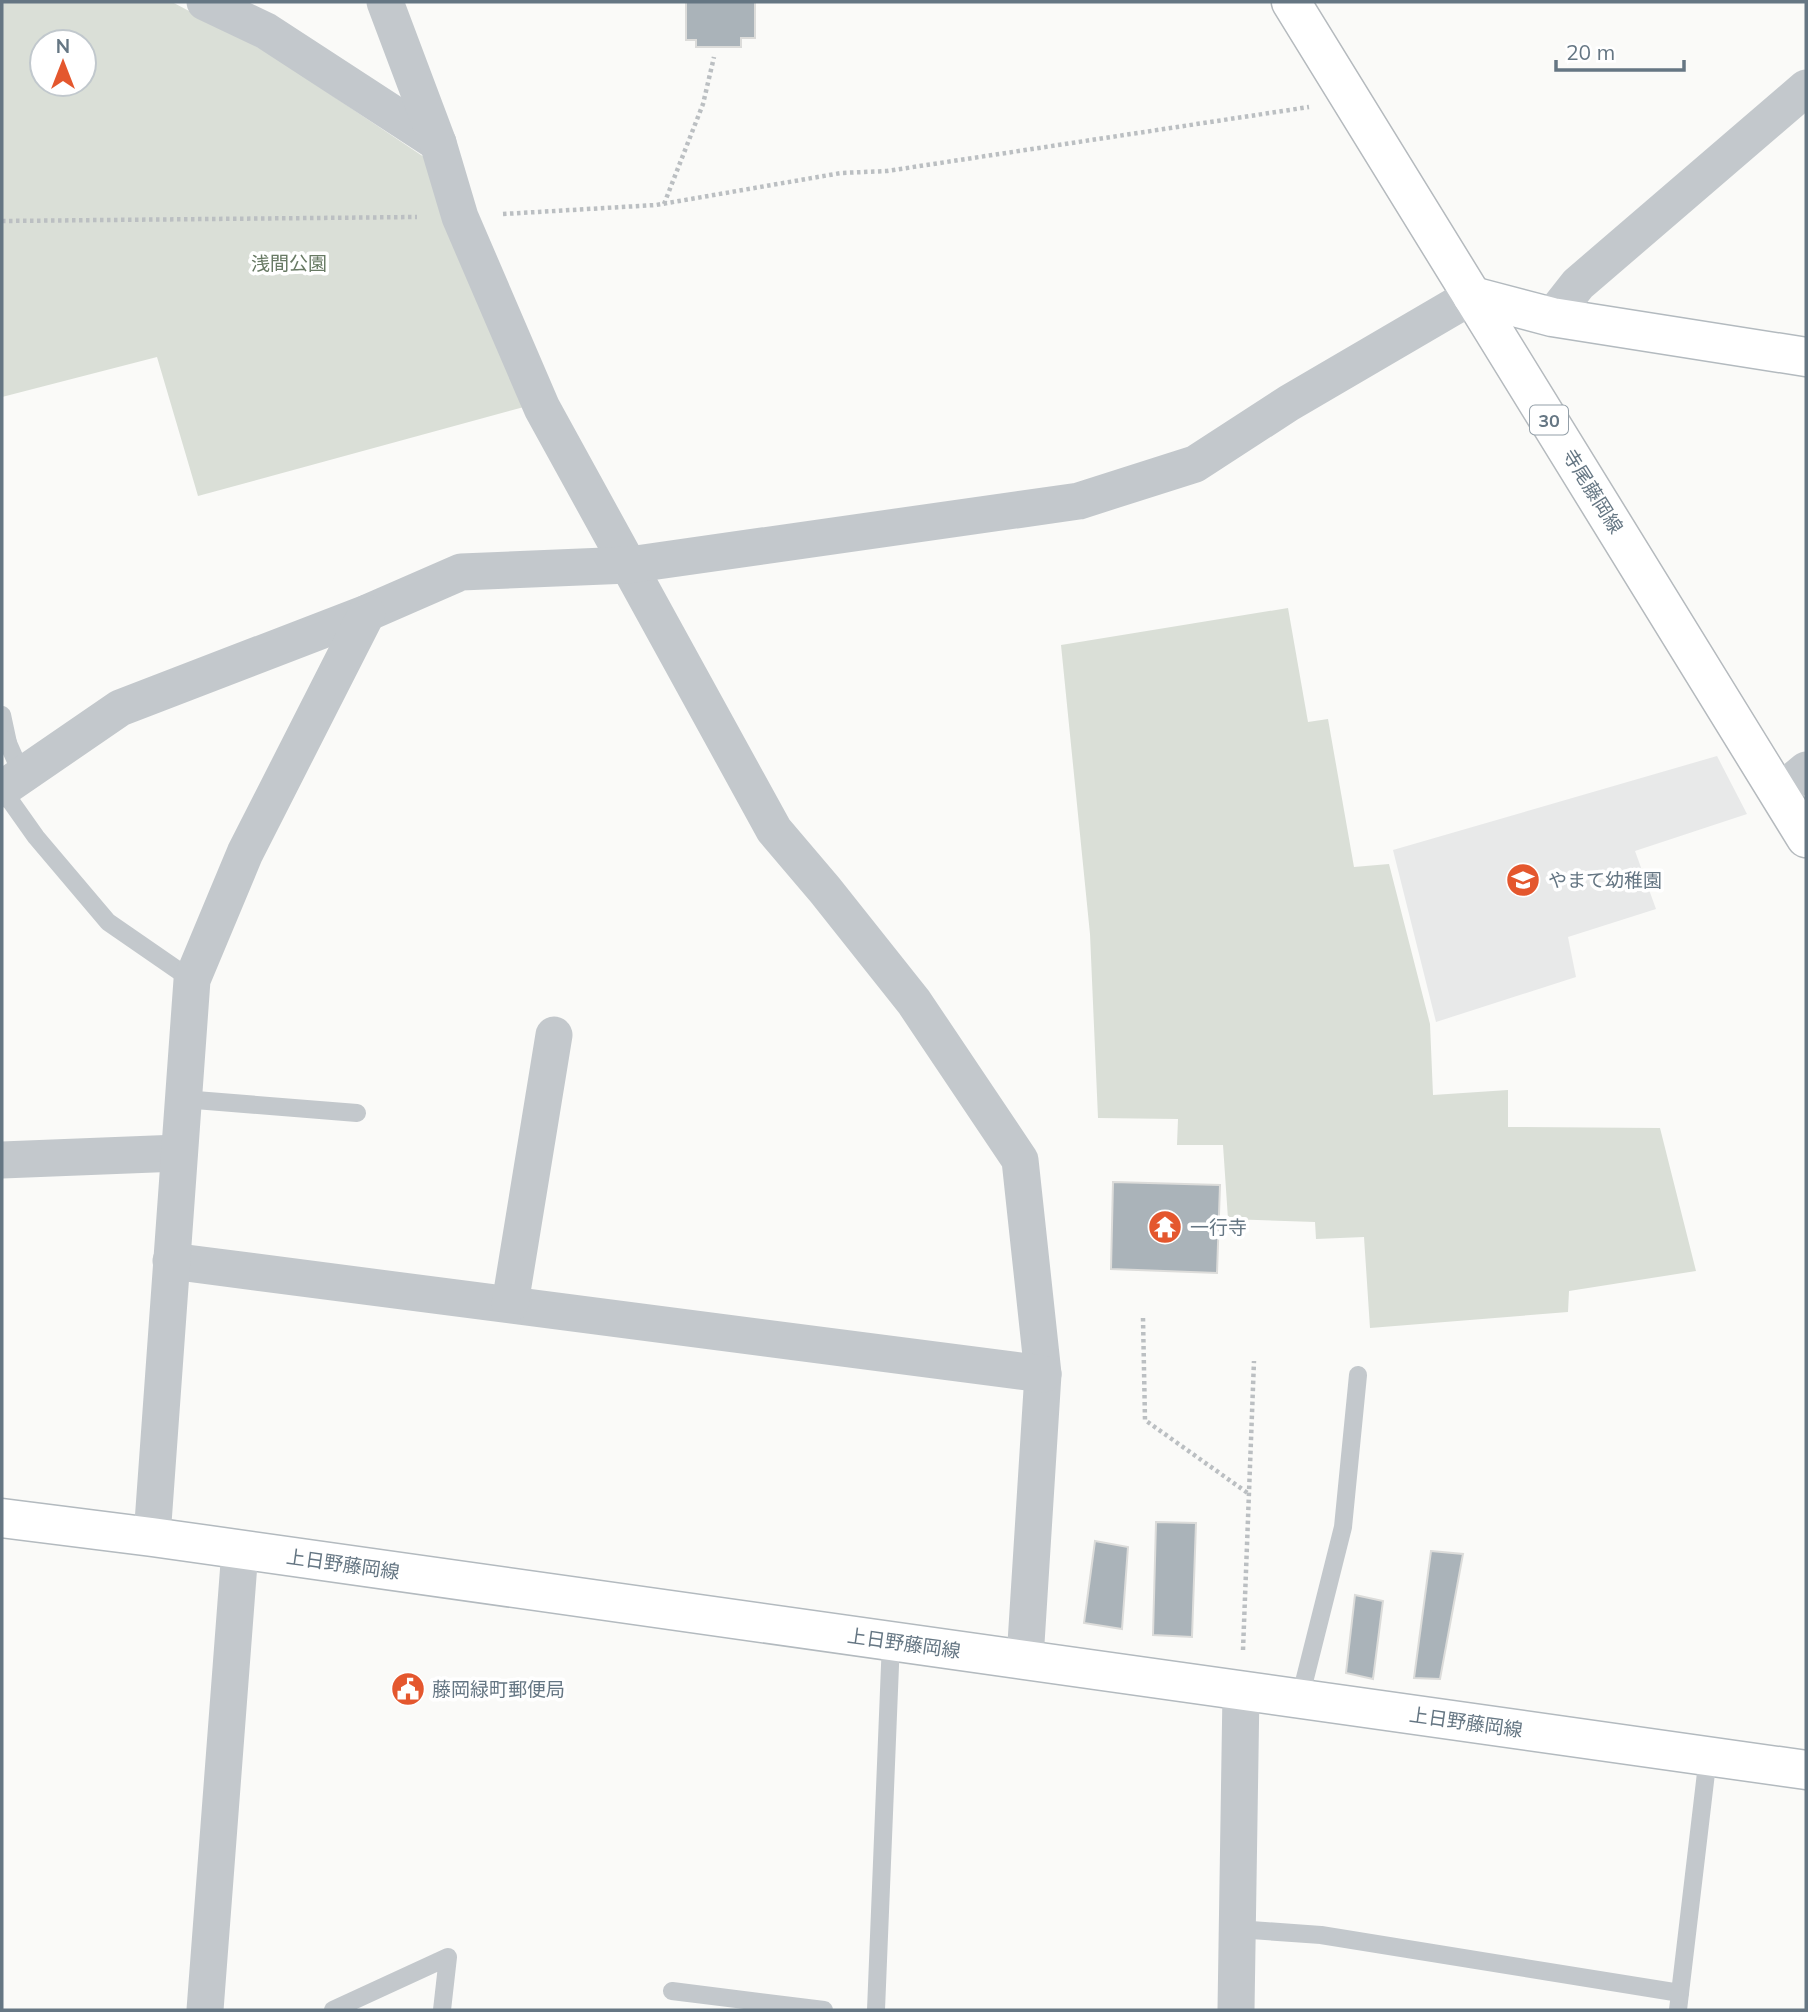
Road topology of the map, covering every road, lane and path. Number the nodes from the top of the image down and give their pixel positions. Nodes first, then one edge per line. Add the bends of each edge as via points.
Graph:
1 (205, 2) edge
2 (385, 2) edge
3 (1291, 2) edge
4 (714, 57) dead end
5 (1806, 89) edge
6 (1351, 100) junction
7 (438, 143) junction
8 (664, 204) junction
9 (460, 216) junction
10 (2, 221) edge
11 (1472, 296) junction
12 (1552, 317) junction
13 (1806, 357) edge
14 (629, 565) junction
15 (367, 613) junction
16 (2, 715) edge
17 (7, 767) edge
18 (1793, 781) edge
19 (1806, 838) edge
20 (192, 980) junction
21 (554, 1035) dead end
22 (183, 1099) junction
23 (357, 1113) dead end
24 (179, 1153) junction
25 (2, 1160) edge
26 (171, 1261) junction
27 (510, 1304) junction
28 (1143, 1318) dead end
29 (1254, 1361) dead end
30 (1043, 1374) junction
31 (1358, 1375) dead end
32 (1249, 1494) junction
33 (2, 1518) edge
34 (152, 1537) junction
35 (240, 1550) junction
36 (891, 1641) junction
37 (1025, 1660) junction
38 (1241, 1691) junction
39 (1300, 1698) junction
40 (1708, 1756) junction
41 (1806, 1770) edge
42 (1237, 1929) junction
43 (673, 1991) dead end
44 (1679, 2002) edge
45 (205, 2010) edge
46 (333, 2010) edge
47 (442, 2010) edge
48 (824, 2010) edge
49 (876, 2010) edge
50 (1236, 2010) edge

1 - 7 street via 266,30
2 - 7 street
3 - 6 main road, 寺尾藤岡線 / 30
4 - 8 path via 703,104
5 - 12 street via 1578,284
6 - 8 path via 887,171 841,173
6 - 11 main road, 寺尾藤岡線 / 30
7 - 9 street
8 - 9 path
9 - 10 path
9 - 14 street via 542,408
11 - 12 main road
11 - 14 street via 1195,464 1079,501
11 - 18 main road, 寺尾藤岡線 / 30
12 - 13 main road
14 - 15 street via 461,572
14 - 30 street via 774,830 914,1002 1020,1160
15 - 17 street via 120,708
15 - 20 street via 245,853
16 - 17 lane
17 - 20 lane via 37,837 107,922
18 - 19 main road, 寺尾藤岡線 / 30
20 - 22 street
21 - 27 street
22 - 23 lane
22 - 24 street
24 - 25 street
24 - 26 street
26 - 27 street
26 - 34 street
27 - 30 street
28 - 32 path via 1144,1420
29 - 32 path
30 - 37 street
31 - 39 lane via 1343,1527
32 - 38 path
33 - 34 main road, 上日野藤岡線
34 - 35 main road, 上日野藤岡線
35 - 36 main road, 上日野藤岡線
35 - 45 street
36 - 37 main road, 上日野藤岡線
36 - 49 lane
37 - 38 main road, 上日野藤岡線
38 - 39 main road, 上日野藤岡線
38 - 42 street
39 - 40 main road, 上日野藤岡線
40 - 41 main road, 上日野藤岡線
40 - 44 lane
42 - 44 lane via 1321,1935
42 - 50 street
43 - 48 lane
46 - 47 lane via 448,1957

